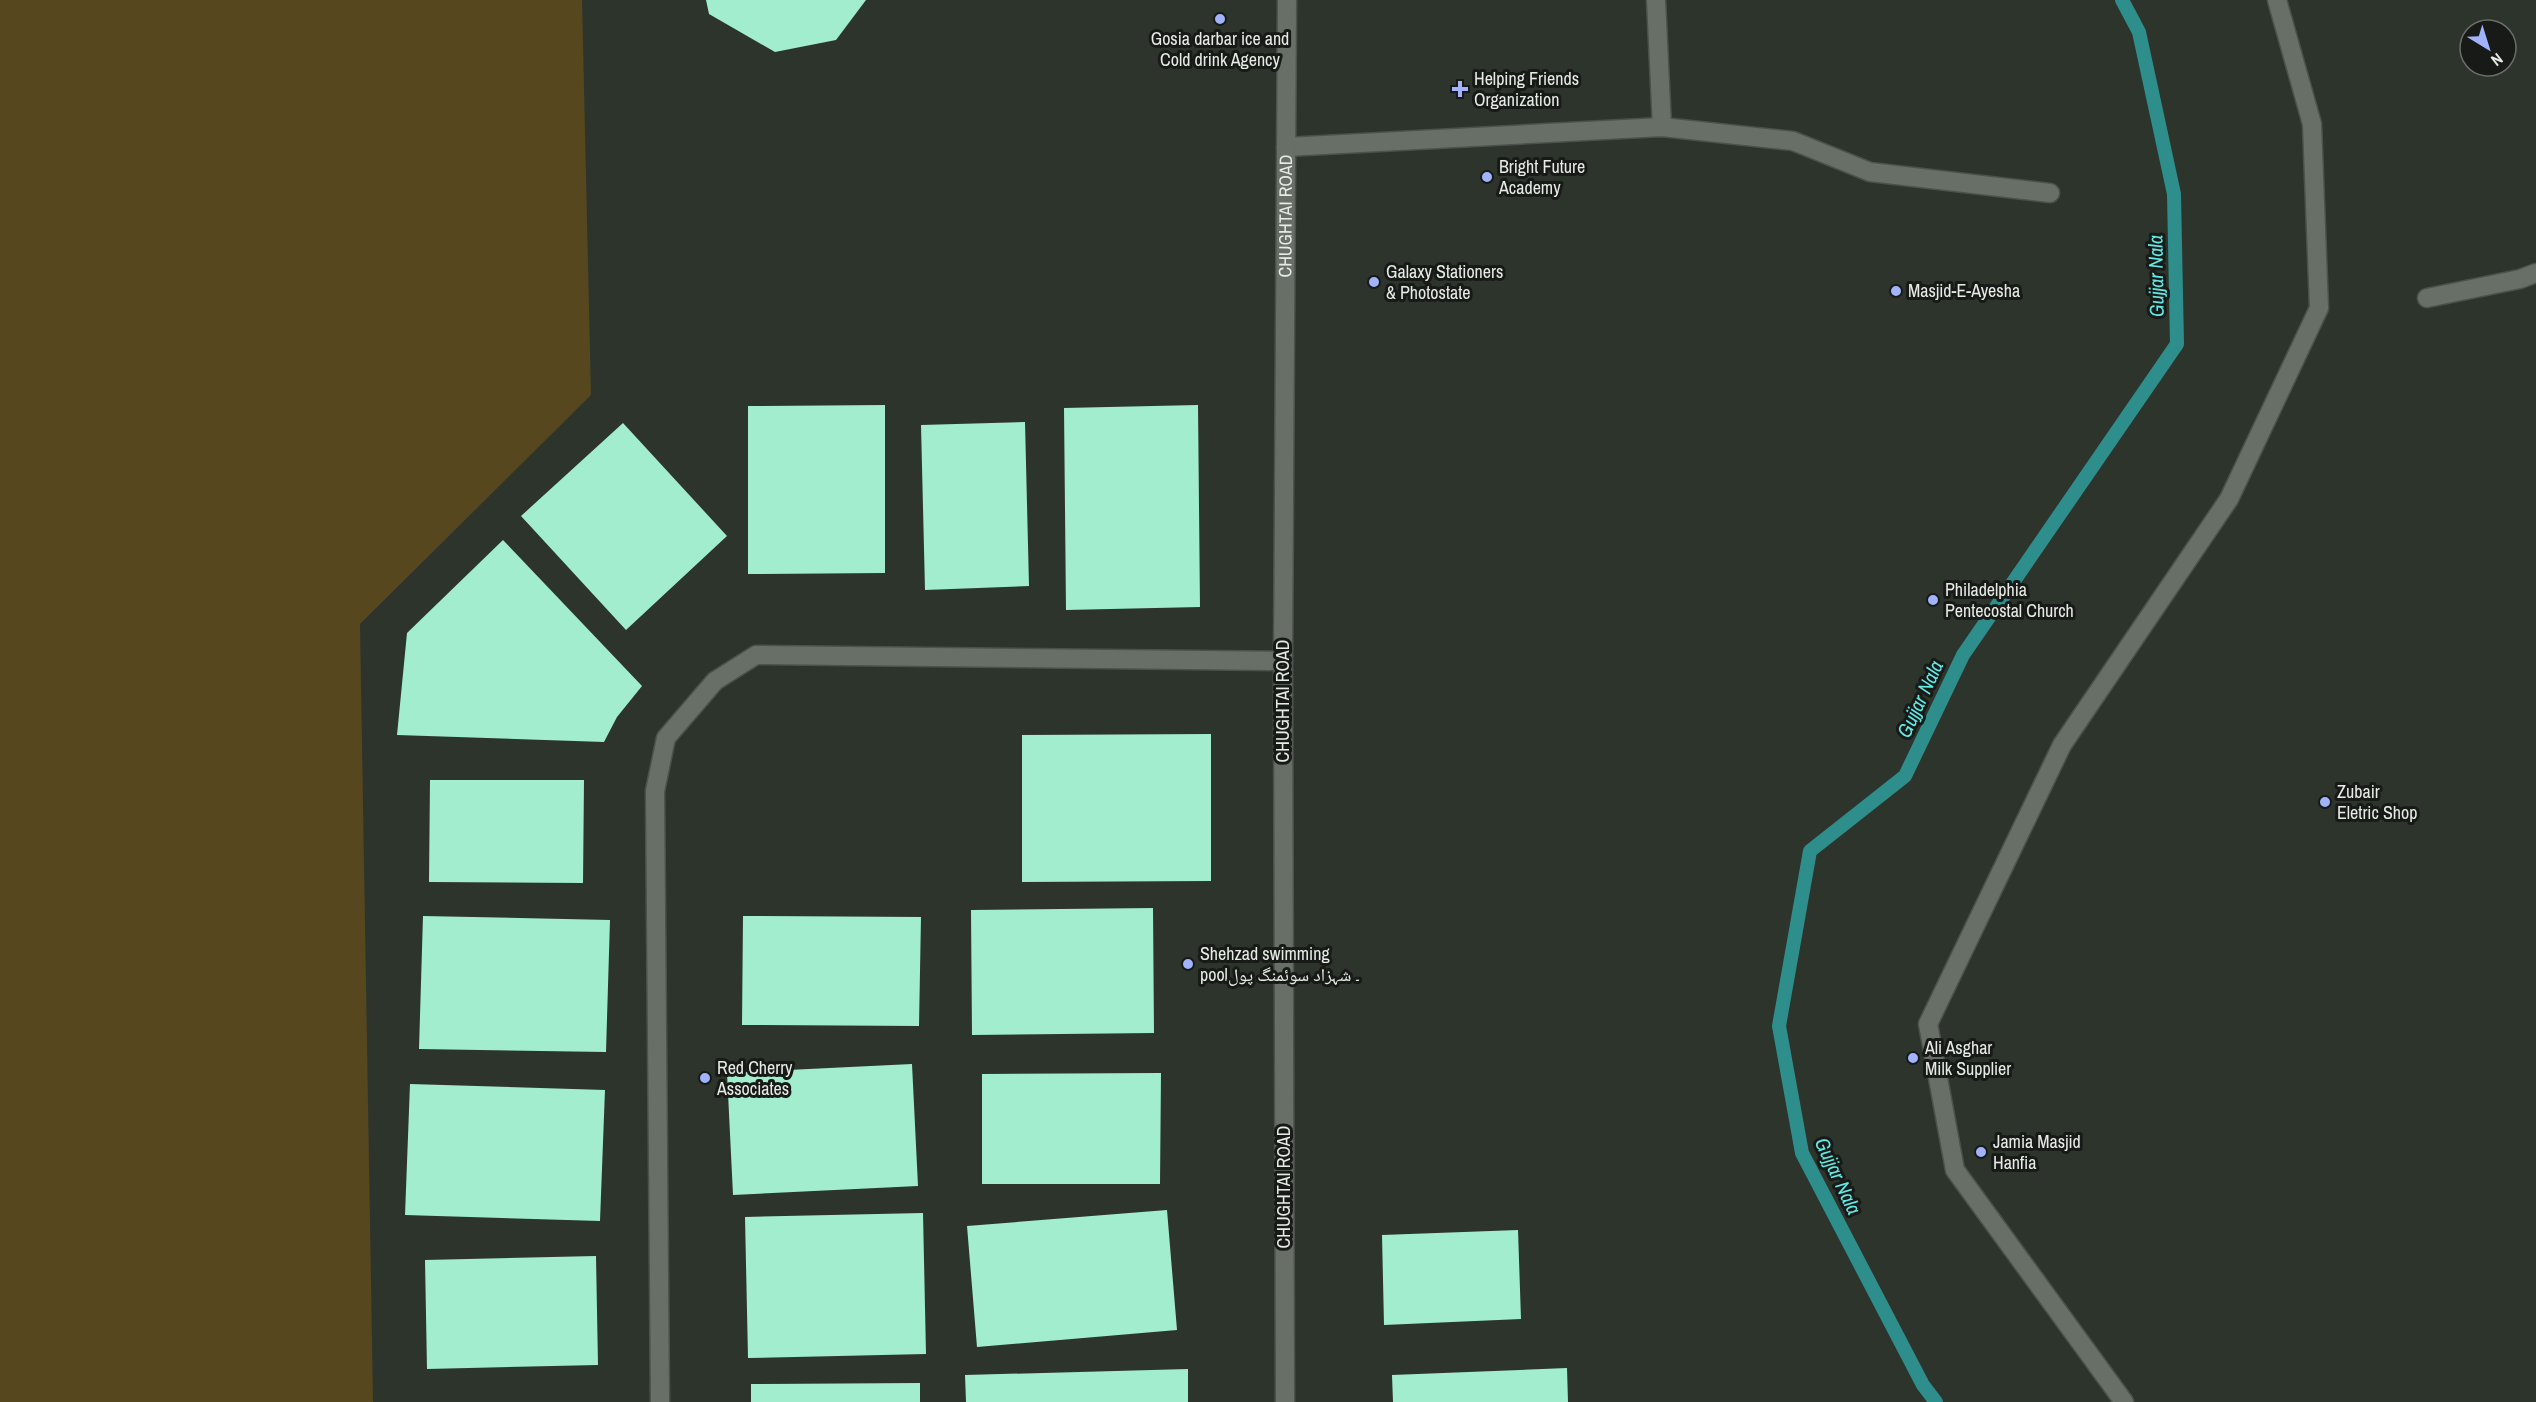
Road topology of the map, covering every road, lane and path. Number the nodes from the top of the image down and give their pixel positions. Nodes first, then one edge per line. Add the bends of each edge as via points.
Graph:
1 (1287, 0) edge
2 (1656, 0) edge
3 (2277, 0) edge
4 (1662, 127) junction
5 (1286, 147) junction
6 (2050, 192) dead end
7 (2536, 273) edge
8 (2427, 297) dead end
9 (1283, 661) junction
10 (660, 1402) edge
11 (1285, 1402) edge
12 (2124, 1402) edge

1 - 5 street, CHUGHTAI ROAD
2 - 4 street
3 - 12 street via 2312,124 2319,308 2229,499 2062,745 1928,1023 1955,1170
4 - 5 street
4 - 6 street via 1793,141 1870,172
5 - 9 street, CHUGHTAI ROAD
7 - 8 street
9 - 10 street via 756,655 715,681 666,738 655,791
9 - 11 street, CHUGHTAI ROAD

